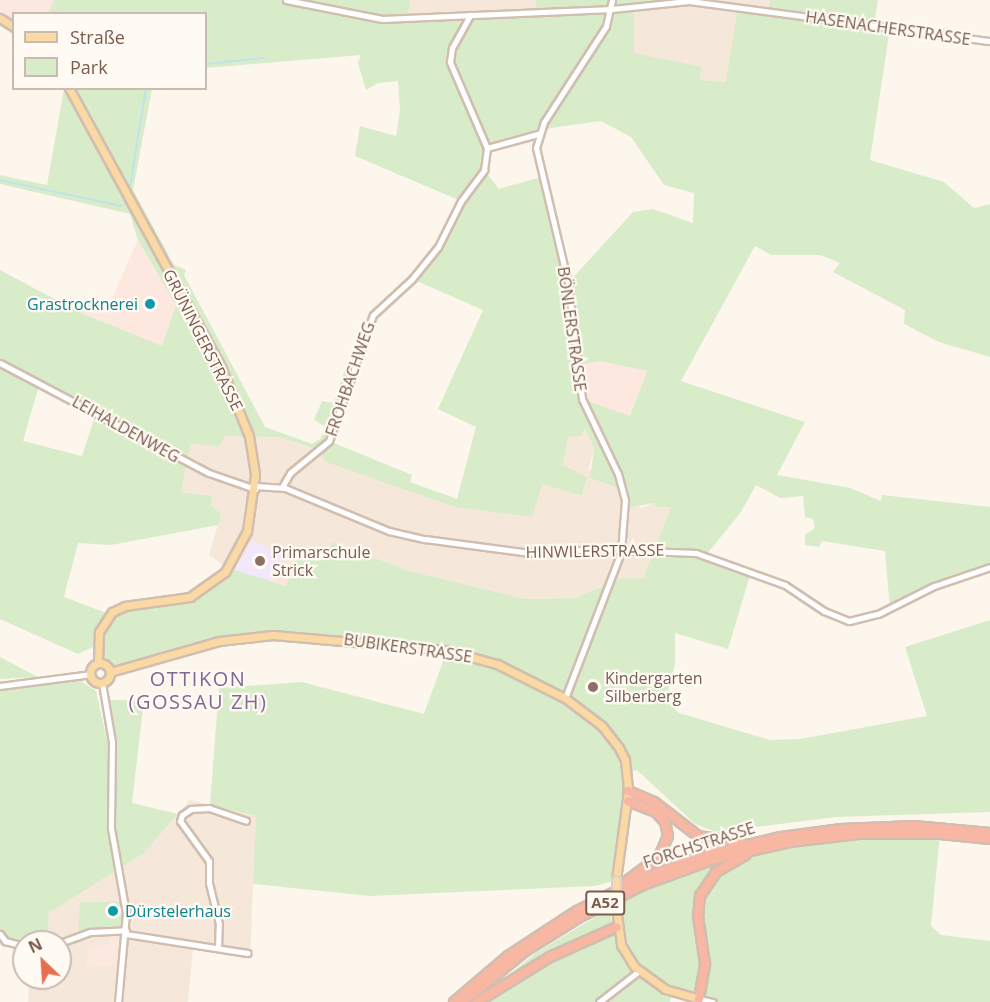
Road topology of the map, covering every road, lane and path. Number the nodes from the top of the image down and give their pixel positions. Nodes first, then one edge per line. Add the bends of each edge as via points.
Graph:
1 (286, 0) edge
2 (612, 0) edge
3 (612, 9) junction
4 (470, 15) junction
5 (990, 41) edge
6 (70, 90) edge
7 (538, 134) junction
8 (487, 148) junction
9 (0, 363) edge
10 (255, 488) junction
11 (282, 488) junction
12 (621, 552) junction
13 (990, 567) edge
14 (98, 663) junction
15 (110, 672) junction
16 (91, 674) junction
17 (102, 683) junction
18 (0, 686) edge
19 (565, 698) junction
20 (628, 791) junction
21 (628, 801) junction
22 (246, 821) dead end
23 (990, 832) edge
24 (990, 839) edge
25 (753, 843) junction
26 (769, 846) junction
27 (605, 896) junction
28 (617, 927) junction
29 (126, 932) junction
30 (0, 934) edge
31 (72, 939) edge
32 (12, 943) edge
33 (218, 948) junction
34 (248, 953) dead end
35 (639, 971) junction
36 (699, 999) junction
37 (118, 1002) edge
38 (454, 1002) edge
39 (463, 1002) edge
40 (477, 1002) edge
41 (599, 1002) edge
42 (713, 1002) edge

1 - 4 street, HASENACHERSTRASSE via 382,18
2 - 3 street
3 - 4 street, HASENACHERSTRASSE
3 - 5 street, HASENACHERSTRASSE via 705,3
3 - 7 street via 601,35
4 - 8 street via 452,48 450,62
6 - 10 main road, GRÜNINGERSTRASSE via 221,367 251,443
7 - 8 street
7 - 12 street, BÖNLERSTRASSE via 537,161 567,283 582,399 624,489
8 - 11 street, FROHBACHWEG via 484,170 461,201 438,248 367,325 328,443 293,470
9 - 10 street, LEIHALDENWEG via 209,473
10 - 11 street, HINWILERSTRASSE
10 - 14 main road, GRÜNINGERSTRASSE via 247,531 225,572 190,597 125,606 112,612 99,632
11 - 12 street, HINWILERSTRASSE via 405,536 526,553 591,549
12 - 13 street, HINWILERSTRASSE via 675,550 706,556 785,585 824,611 849,621 878,614 934,586
12 - 19 street, BÖNLERSTRASSE
14 - 15 main road
14 - 16 main road
15 - 17 main road
15 - 19 main road, BUBIKERSTRASSE via 219,641 306,635 404,644 475,657 529,678
16 - 17 main road
16 - 18 street
17 - 29 street via 112,742 111,828 125,898
19 - 20 main road, BUBIKERSTRASSE via 610,734 625,760
20 - 21 main road, BUBIKERSTRASSE
20 - 25 highway via 654,802 698,836 720,842
21 - 27 highway via 644,804 660,815 668,840 656,860
21 - 28 main road, BUBIKERSTRASSE, bridge via 616,880
22 - 33 street via 209,807 191,809 180,821 209,861 208,883 219,924
23 - 25 highway, FORCHSTRASSE / A52 via 872,827
24 - 26 highway, FORCHSTRASSE / A52 via 880,833
25 - 27 highway, FORCHSTRASSE / A52 via 674,866
26 - 36 highway via 722,867 704,887 698,907 705,957
26 - 39 highway, FORCHSTRASSE / A52 via 674,873 603,904 532,946
27 - 38 highway, FORCHSTRASSE / A52 via 522,946
28 - 35 main road, BUBIKERSTRASSE via 624,951
28 - 40 highway via 536,964
29 - 31 street via 95,931
29 - 33 street
29 - 37 street
30 - 32 street
33 - 34 street
35 - 36 main road, BUBIKERSTRASSE via 666,989
35 - 41 street
36 - 42 street, BUBIKERSTRASSE

